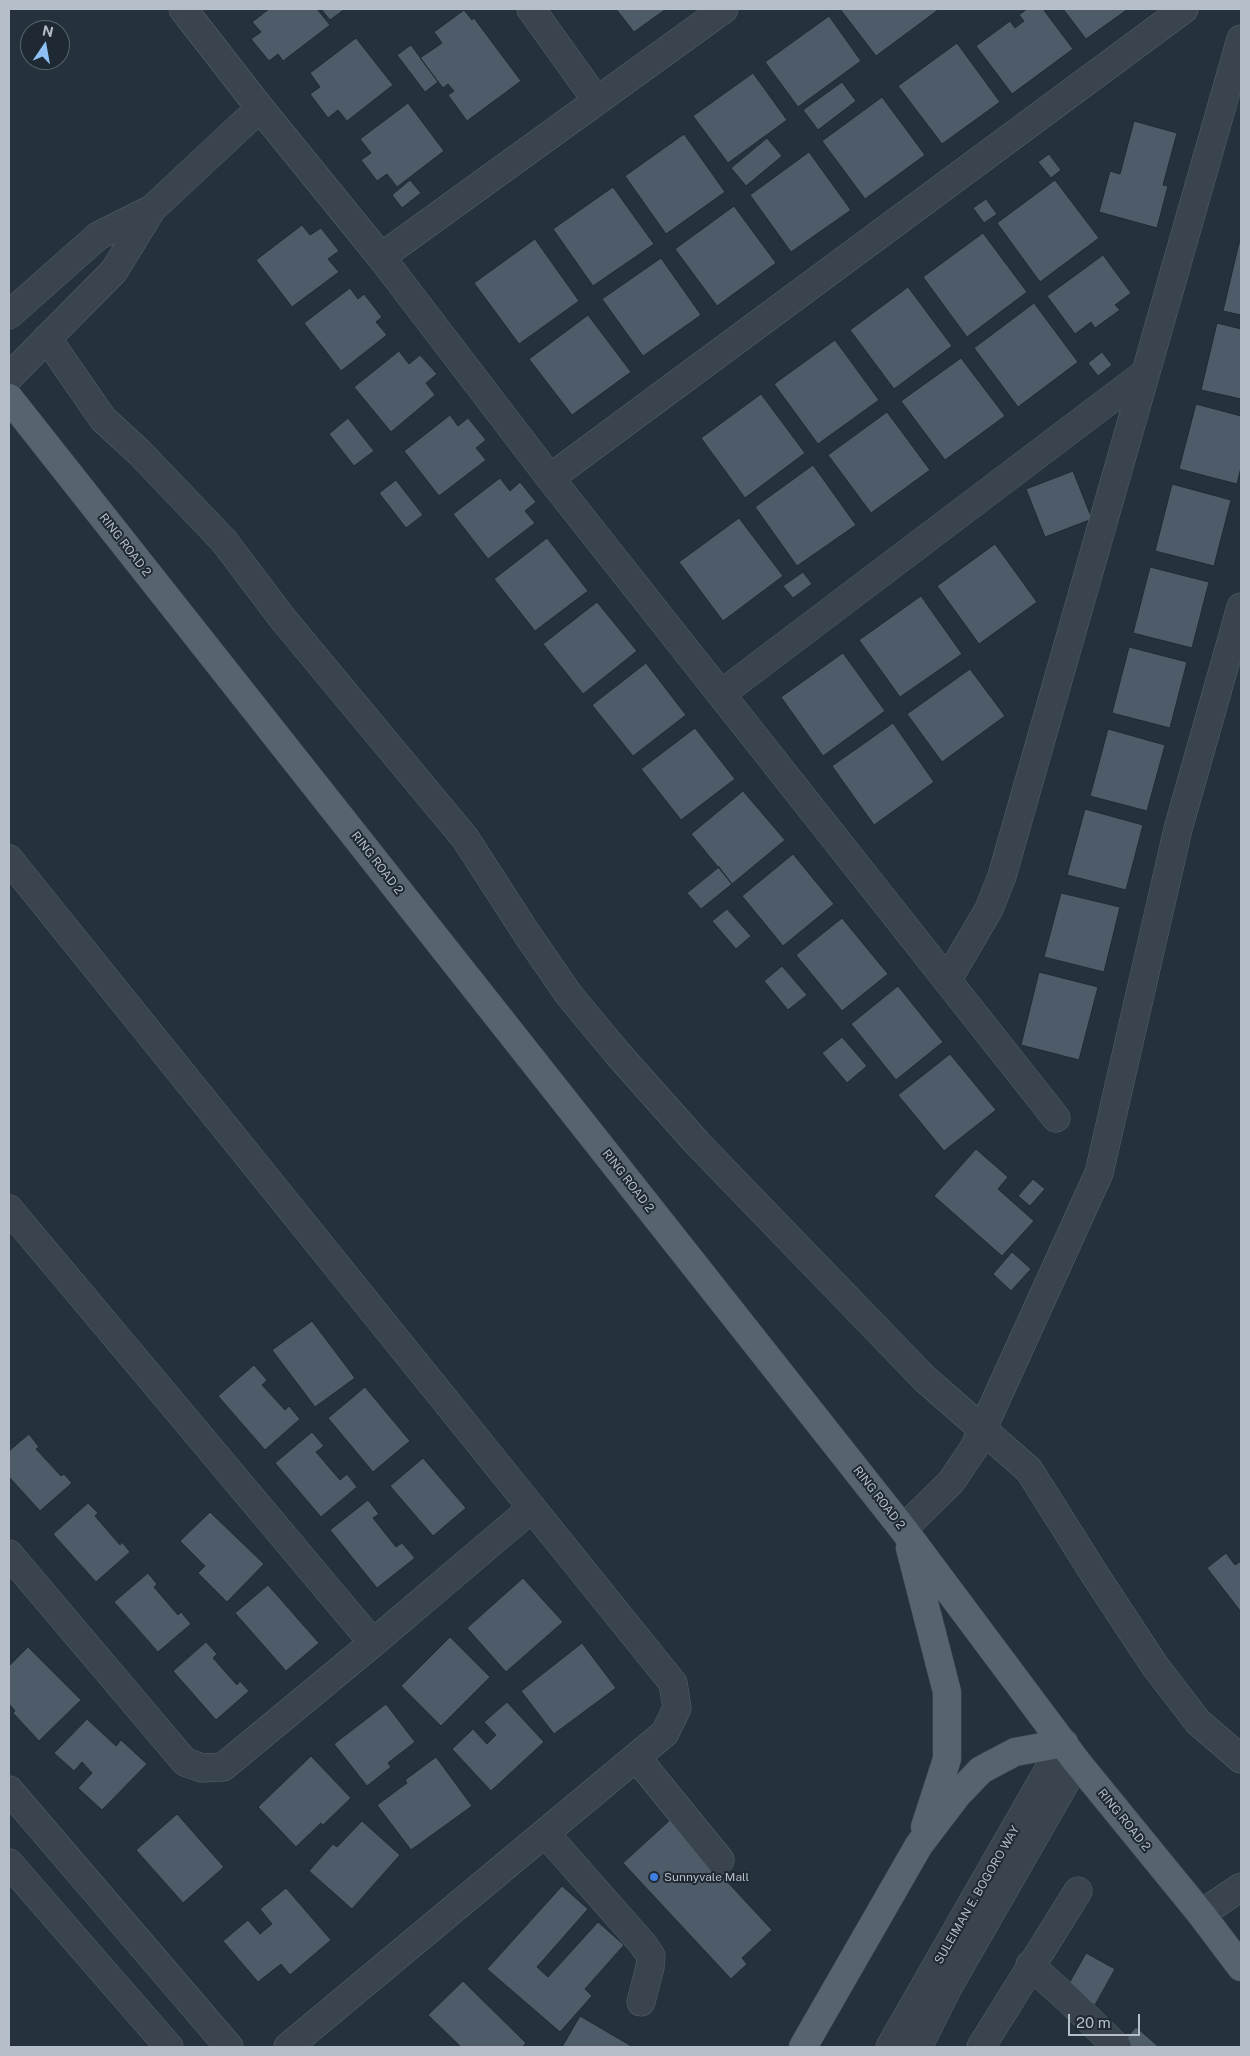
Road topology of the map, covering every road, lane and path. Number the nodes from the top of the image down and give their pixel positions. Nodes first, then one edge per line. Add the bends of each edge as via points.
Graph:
1 (183, 9) edge
2 (531, 9) edge
3 (724, 9) edge
4 (1184, 9) edge
5 (1241, 39) edge
6 (597, 101) junction
7 (260, 108) junction
8 (152, 209) junction
9 (381, 257) junction
10 (9, 315) edge
11 (47, 338) junction
12 (1144, 374) junction
13 (9, 376) edge
14 (9, 398) edge
15 (550, 478) junction
16 (1241, 607) edge
17 (720, 694) junction
18 (9, 859) edge
19 (948, 979) junction
20 (1056, 1118) dead end
21 (9, 1209) edge
22 (982, 1430) junction
23 (532, 1508) junction
24 (905, 1532) junction
25 (9, 1554) edge
26 (373, 1643) junction
27 (1070, 1753) junction
28 (636, 1757) junction
29 (1241, 1760) edge
30 (9, 1790) edge
31 (545, 1833) junction
32 (919, 1845) junction
33 (720, 1860) dead end
34 (9, 1863) edge
35 (1241, 1887) edge
36 (1078, 1890) dead end
37 (1201, 1914) junction
38 (1030, 1965) junction
39 (1241, 1968) edge
40 (641, 2002) dead end
41 (922, 2046) edge
42 (169, 2047) edge
43 (229, 2047) edge
44 (288, 2047) edge
45 (802, 2047) edge
46 (890, 2047) edge
47 (980, 2047) edge
48 (1117, 2047) edge

1 - 7 street
2 - 6 street
3 - 6 street
4 - 15 street
5 - 12 street
6 - 9 street
7 - 8 street
7 - 9 street
8 - 10 street via 98,236
8 - 11 street via 114,271
9 - 15 street
11 - 13 street
11 - 22 street via 103,419 224,541 283,619 465,838 569,995 618,1054 802,1254 925,1379
12 - 17 street
12 - 19 street via 1002,876 989,909
14 - 24 main road, RING ROAD 2
15 - 17 street
16 - 22 street via 1178,828 1099,1173
17 - 19 street
18 - 23 street
19 - 20 street
21 - 26 street
22 - 24 street via 951,1482
22 - 29 street via 1029,1470 1155,1666 1198,1722
23 - 26 street
23 - 28 street via 673,1683 677,1708 665,1733
24 - 27 main road, RING ROAD 2
24 - 32 main road via 947,1692 947,1759
25 - 26 street via 185,1762 202,1768 223,1767
27 - 32 main road via 1015,1752 981,1770 957,1795
27 - 37 main road, RING ROAD 2
27 - 41 street, SULEIMAN E. BOGORO WAY via 948,1988
27 - 46 street, SULEIMAN E. BOGORO WAY
28 - 31 street
28 - 33 street
30 - 43 street
31 - 40 street via 651,1956
31 - 44 street
32 - 45 main road
34 - 42 street
35 - 37 street
36 - 38 street
37 - 39 main road, RING ROAD 2
38 - 47 street
38 - 48 street

